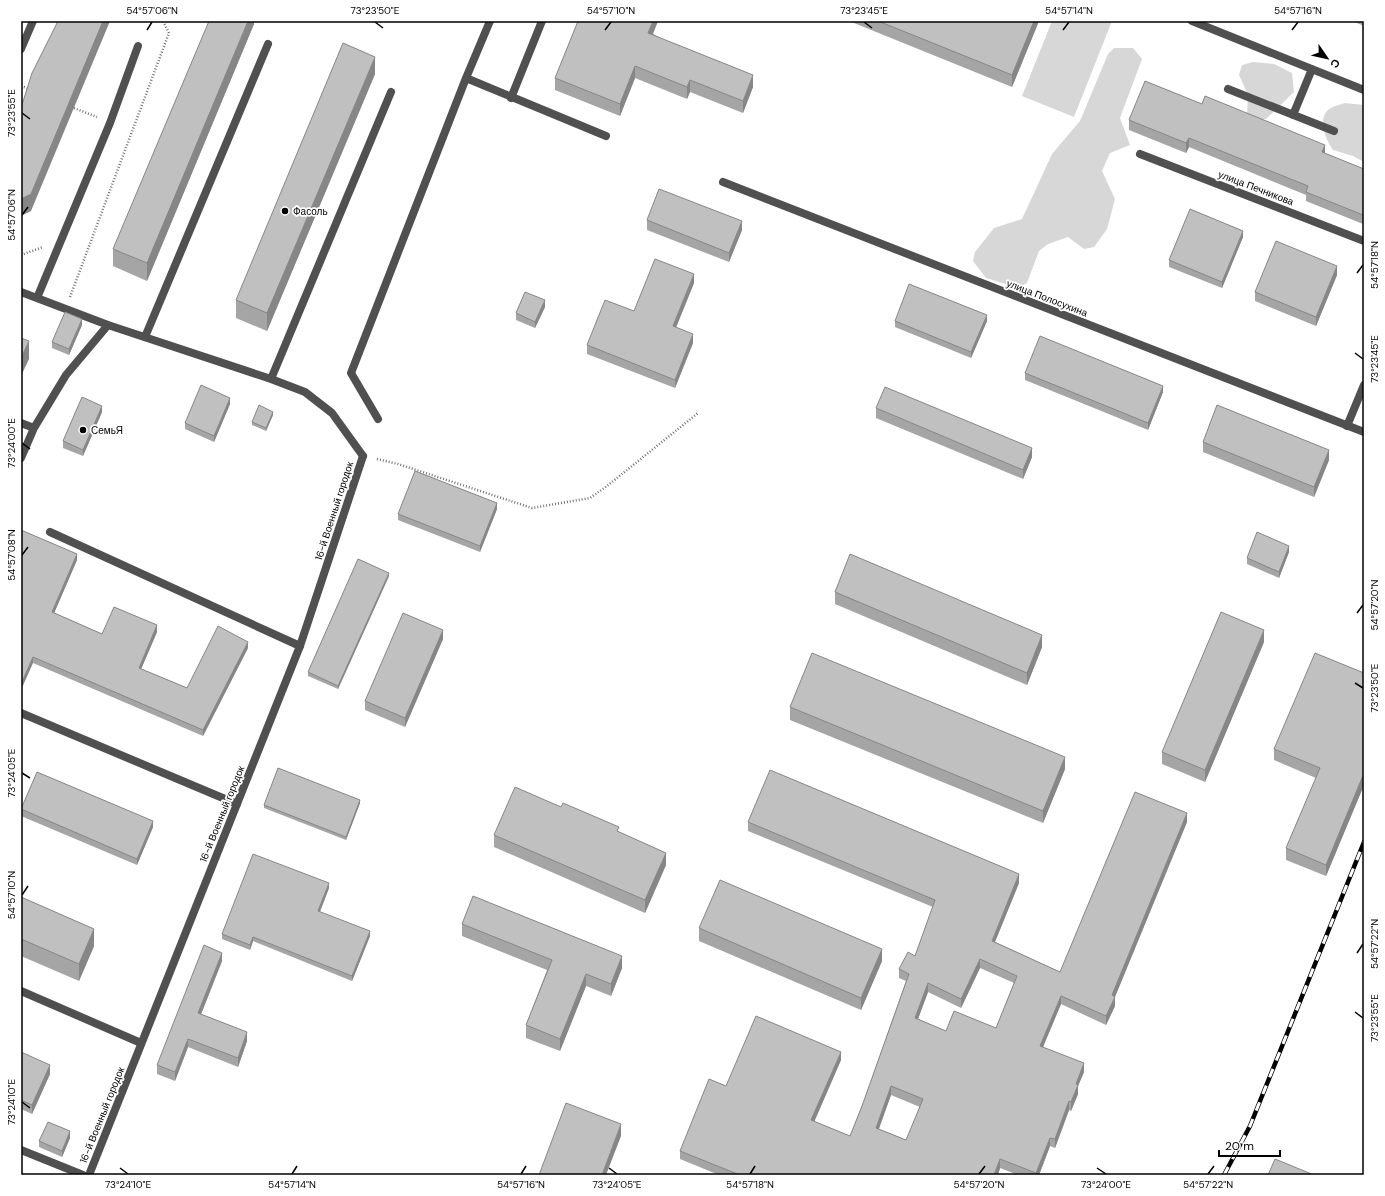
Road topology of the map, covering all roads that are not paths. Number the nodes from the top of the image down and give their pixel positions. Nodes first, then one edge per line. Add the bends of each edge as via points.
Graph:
1 (32, 21) edge
2 (490, 21) edge
3 (542, 21) edge
4 (1192, 21) edge
5 (268, 44) dead end
6 (138, 46) dead end
7 (21, 49) edge
8 (1312, 69) junction
9 (466, 78) junction
10 (1228, 88) dead end
11 (1364, 90) edge
12 (391, 92) dead end
13 (511, 98) junction
14 (1293, 115) junction
15 (1334, 132) dead end
16 (606, 136) dead end
17 (1140, 154) dead end
18 (723, 182) dead end
19 (1364, 241) edge
20 (21, 292) edge
21 (37, 298) junction
22 (108, 325) junction
23 (145, 337) junction
24 (271, 379) junction
25 (1364, 385) edge
26 (378, 419) dead end
27 (21, 423) edge
28 (1347, 426) junction
29 (34, 428) junction
30 (1364, 432) edge
31 (21, 458) edge
32 (50, 532) dead end
33 (300, 646) junction
34 (21, 713) edge
35 (237, 804) junction
36 (21, 991) edge
37 (142, 1043) junction
38 (21, 1150) edge
39 (83, 1175) edge
40 (89, 1175) edge

1 - 7 street
2 - 9 street
3 - 13 street
4 - 8 street
5 - 23 street
6 - 21 street via 110,123
8 - 11 street
8 - 14 street
9 - 13 street
9 - 26 street via 351,373
10 - 14 street
12 - 24 street
13 - 16 street
14 - 15 street
17 - 19 street, улица Печникова
18 - 28 street, улица Полосухина
20 - 21 street
21 - 22 street
22 - 23 street
22 - 29 street via 66,375
23 - 24 street
24 - 33 street, 16-й Военный городок via 305,392 332,413 363,456
25 - 28 street
27 - 29 street
28 - 30 street, улица Полосухина
29 - 31 street
32 - 33 street
33 - 35 street, 16-й Военный городок
34 - 35 street
35 - 37 street, 16-й Военный городок
36 - 37 street
37 - 40 street, 16-й Военный городок
38 - 39 street

